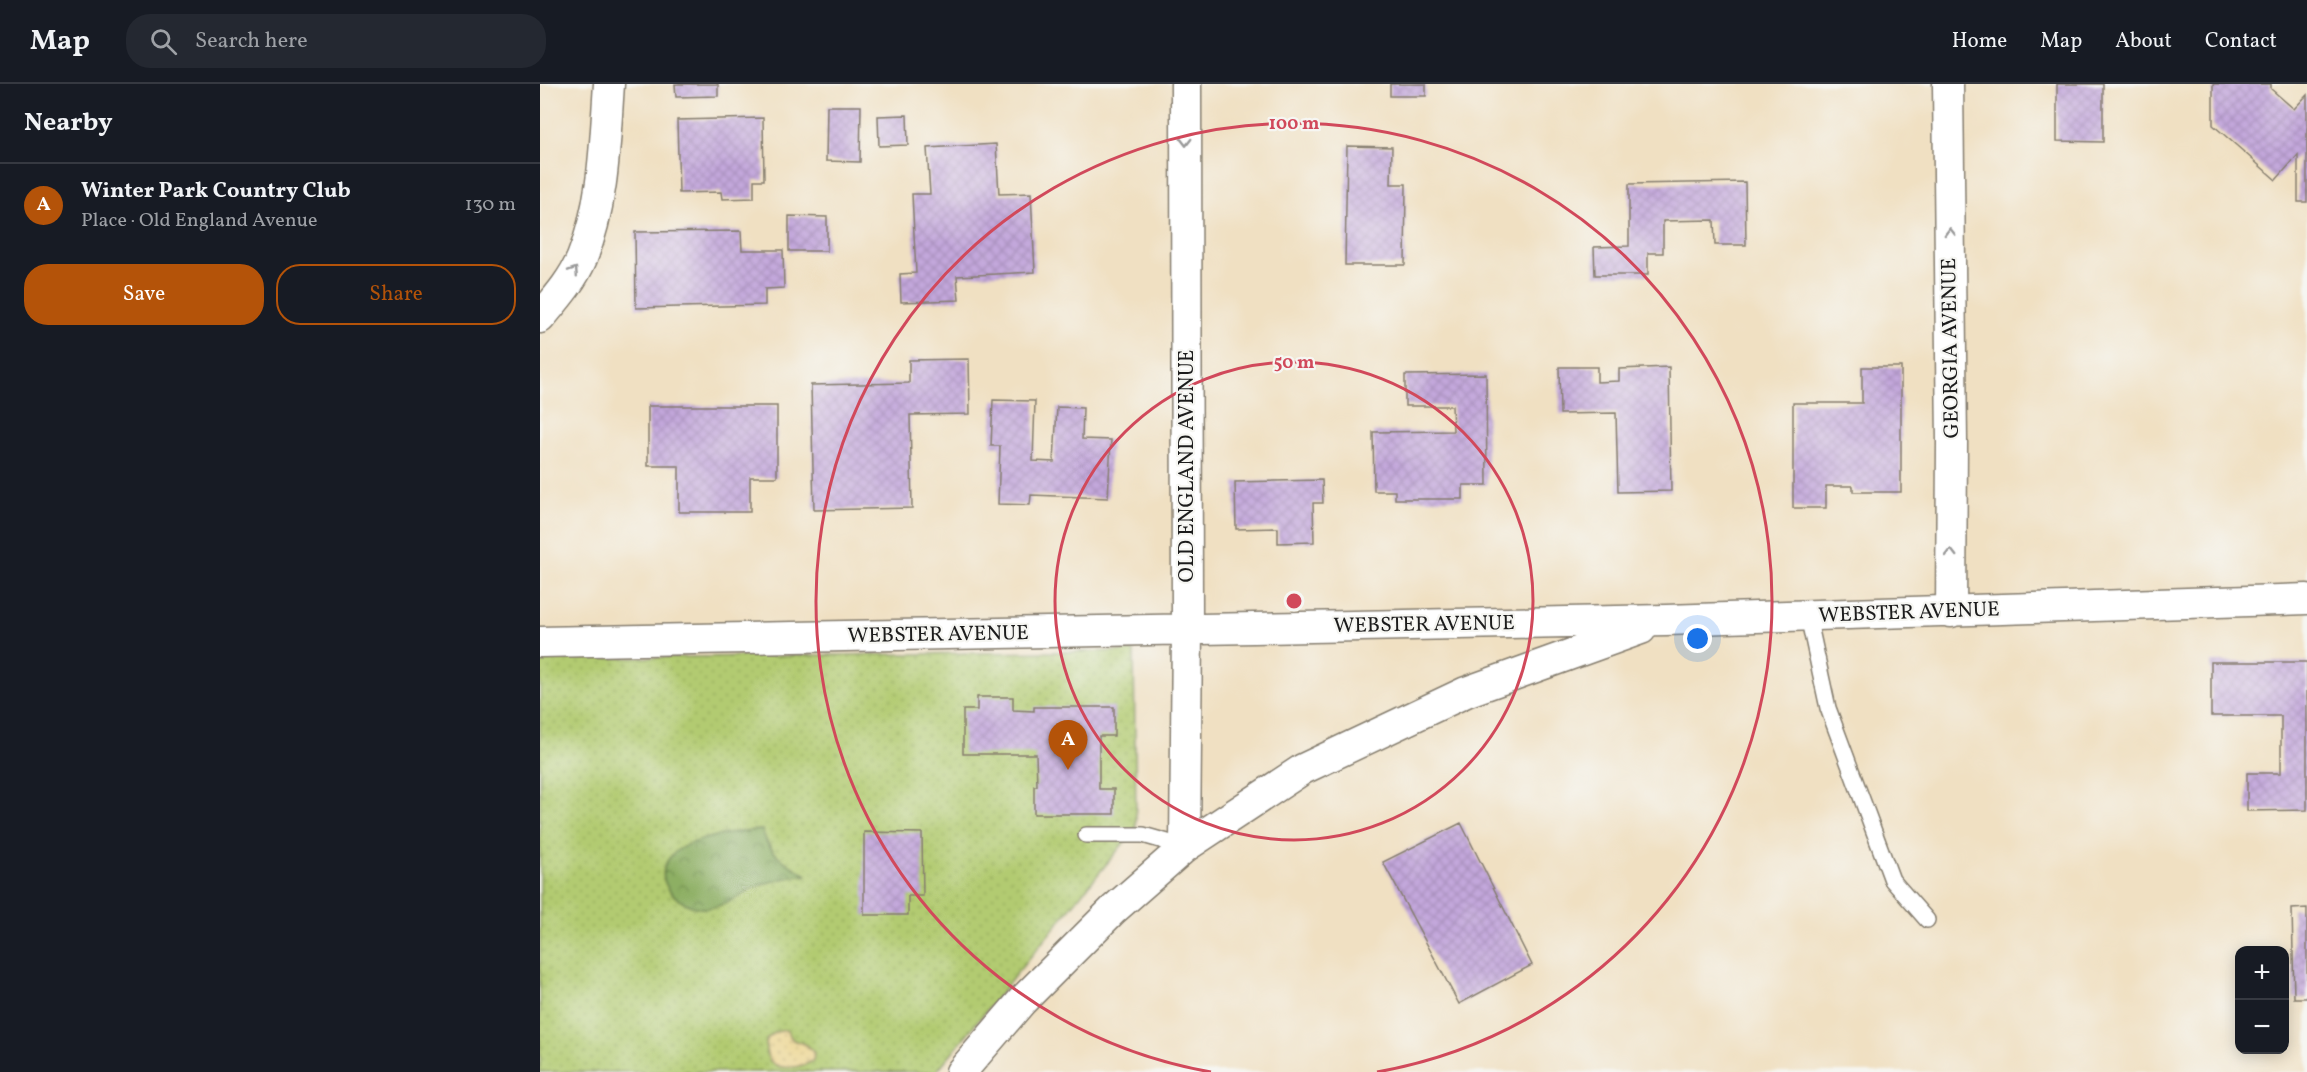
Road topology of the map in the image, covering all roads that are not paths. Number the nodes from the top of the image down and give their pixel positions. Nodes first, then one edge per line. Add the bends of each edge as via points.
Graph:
1 (609, 84) edge
2 (1186, 84) edge
3 (1948, 84) edge
4 (540, 318) edge
5 (2307, 599) edge
6 (1951, 612) junction
7 (1808, 616) junction
8 (1666, 620) junction
9 (1187, 630) junction
10 (540, 642) edge
11 (1086, 835) dead end
12 (1185, 847) junction
13 (1927, 920) dead end
14 (961, 1072) edge

4 -> 1 street via 582,259 594,219
2 -> 9 street, OLD ENGLAND AVENUE
6 -> 3 street, GEORGIA AVENUE
5 - 6 street, WEBSTER AVENUE
6 - 7 street, WEBSTER AVENUE
7 - 8 street, WEBSTER AVENUE
7 - 13 lane via 1828,708 1892,880
8 - 9 street, WEBSTER AVENUE
8 - 12 street via 1466,692 1303,769
9 - 10 street, WEBSTER AVENUE
9 - 12 street, OLD ENGLAND AVENUE
11 - 12 lane via 1143,835
12 - 14 street via 1113,910 1022,1001

